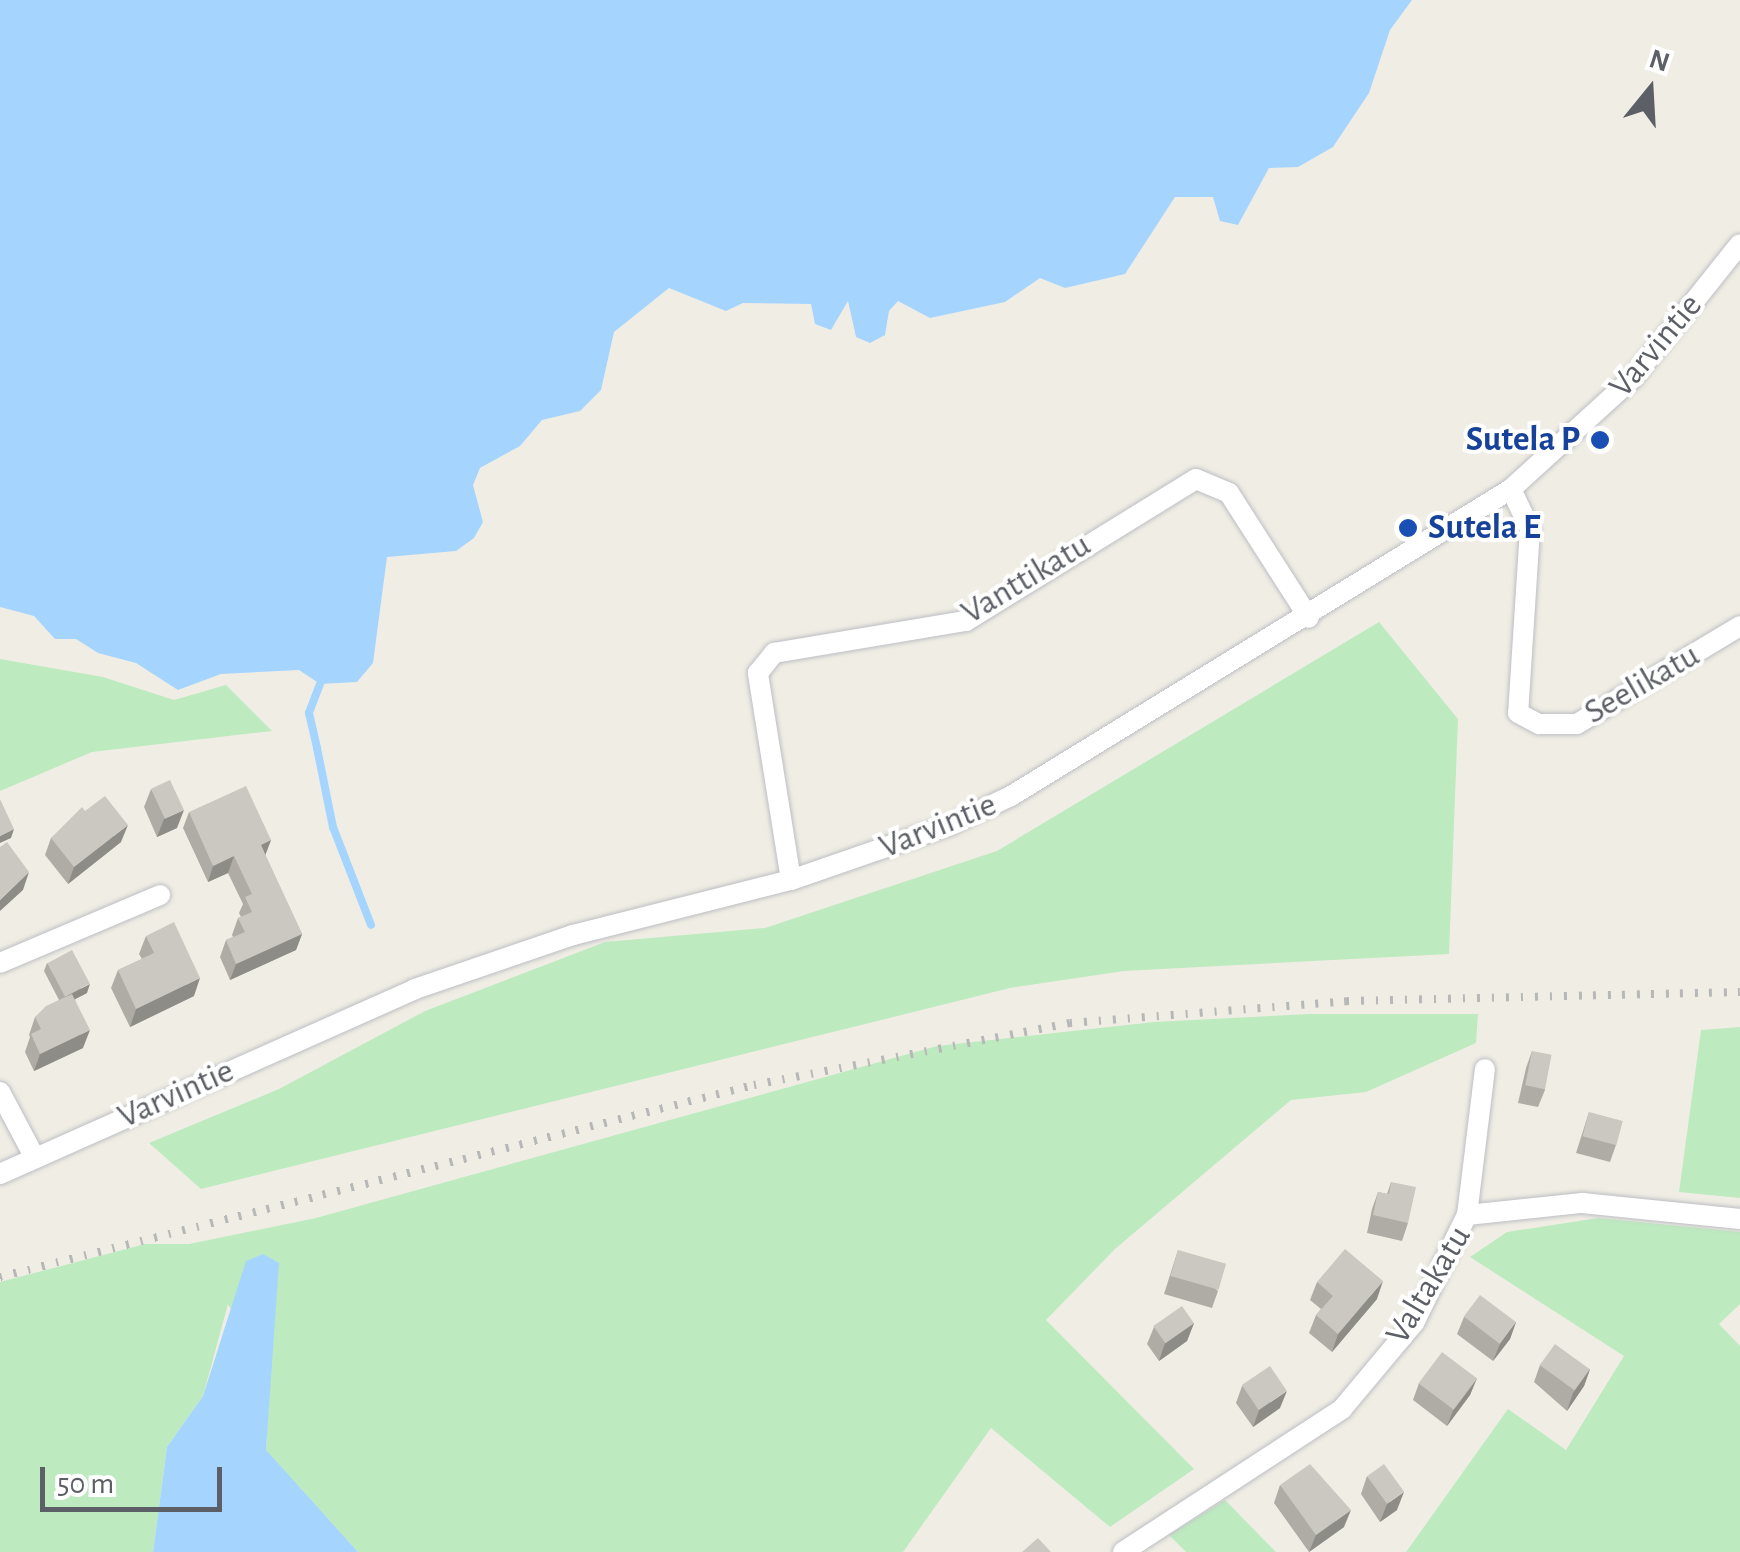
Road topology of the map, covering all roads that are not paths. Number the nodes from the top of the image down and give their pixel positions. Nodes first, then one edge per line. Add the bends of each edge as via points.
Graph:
1 (1740, 244) edge
2 (1512, 490) junction
3 (1309, 618) junction
4 (1740, 626) edge
5 (791, 880) junction
6 (160, 895) dead end
7 (0, 964) edge
8 (1485, 1070) dead end
9 (0, 1092) edge
10 (35, 1158) junction
11 (0, 1174) edge
12 (1468, 1215) junction
13 (1740, 1220) edge
14 (1123, 1552) edge

1 - 2 street, Varvintie via 1633,378
2 - 3 street, Varvintie
2 - 4 street, Seelikatu via 1530,529 1518,713 1539,724 1577,724
3 - 5 street, Varvintie via 1011,796
3 - 5 street, Vanttikatu via 1229,494 1196,479 966,620 774,653 758,673
5 - 10 street, Varvintie via 572,935 470,969 316,1030
6 - 7 street
8 - 12 street
9 - 10 street
10 - 11 street, Varvintie
12 - 13 street, Valtakatu via 1582,1203
12 - 14 street, Valtakatu via 1414,1323 1342,1409

